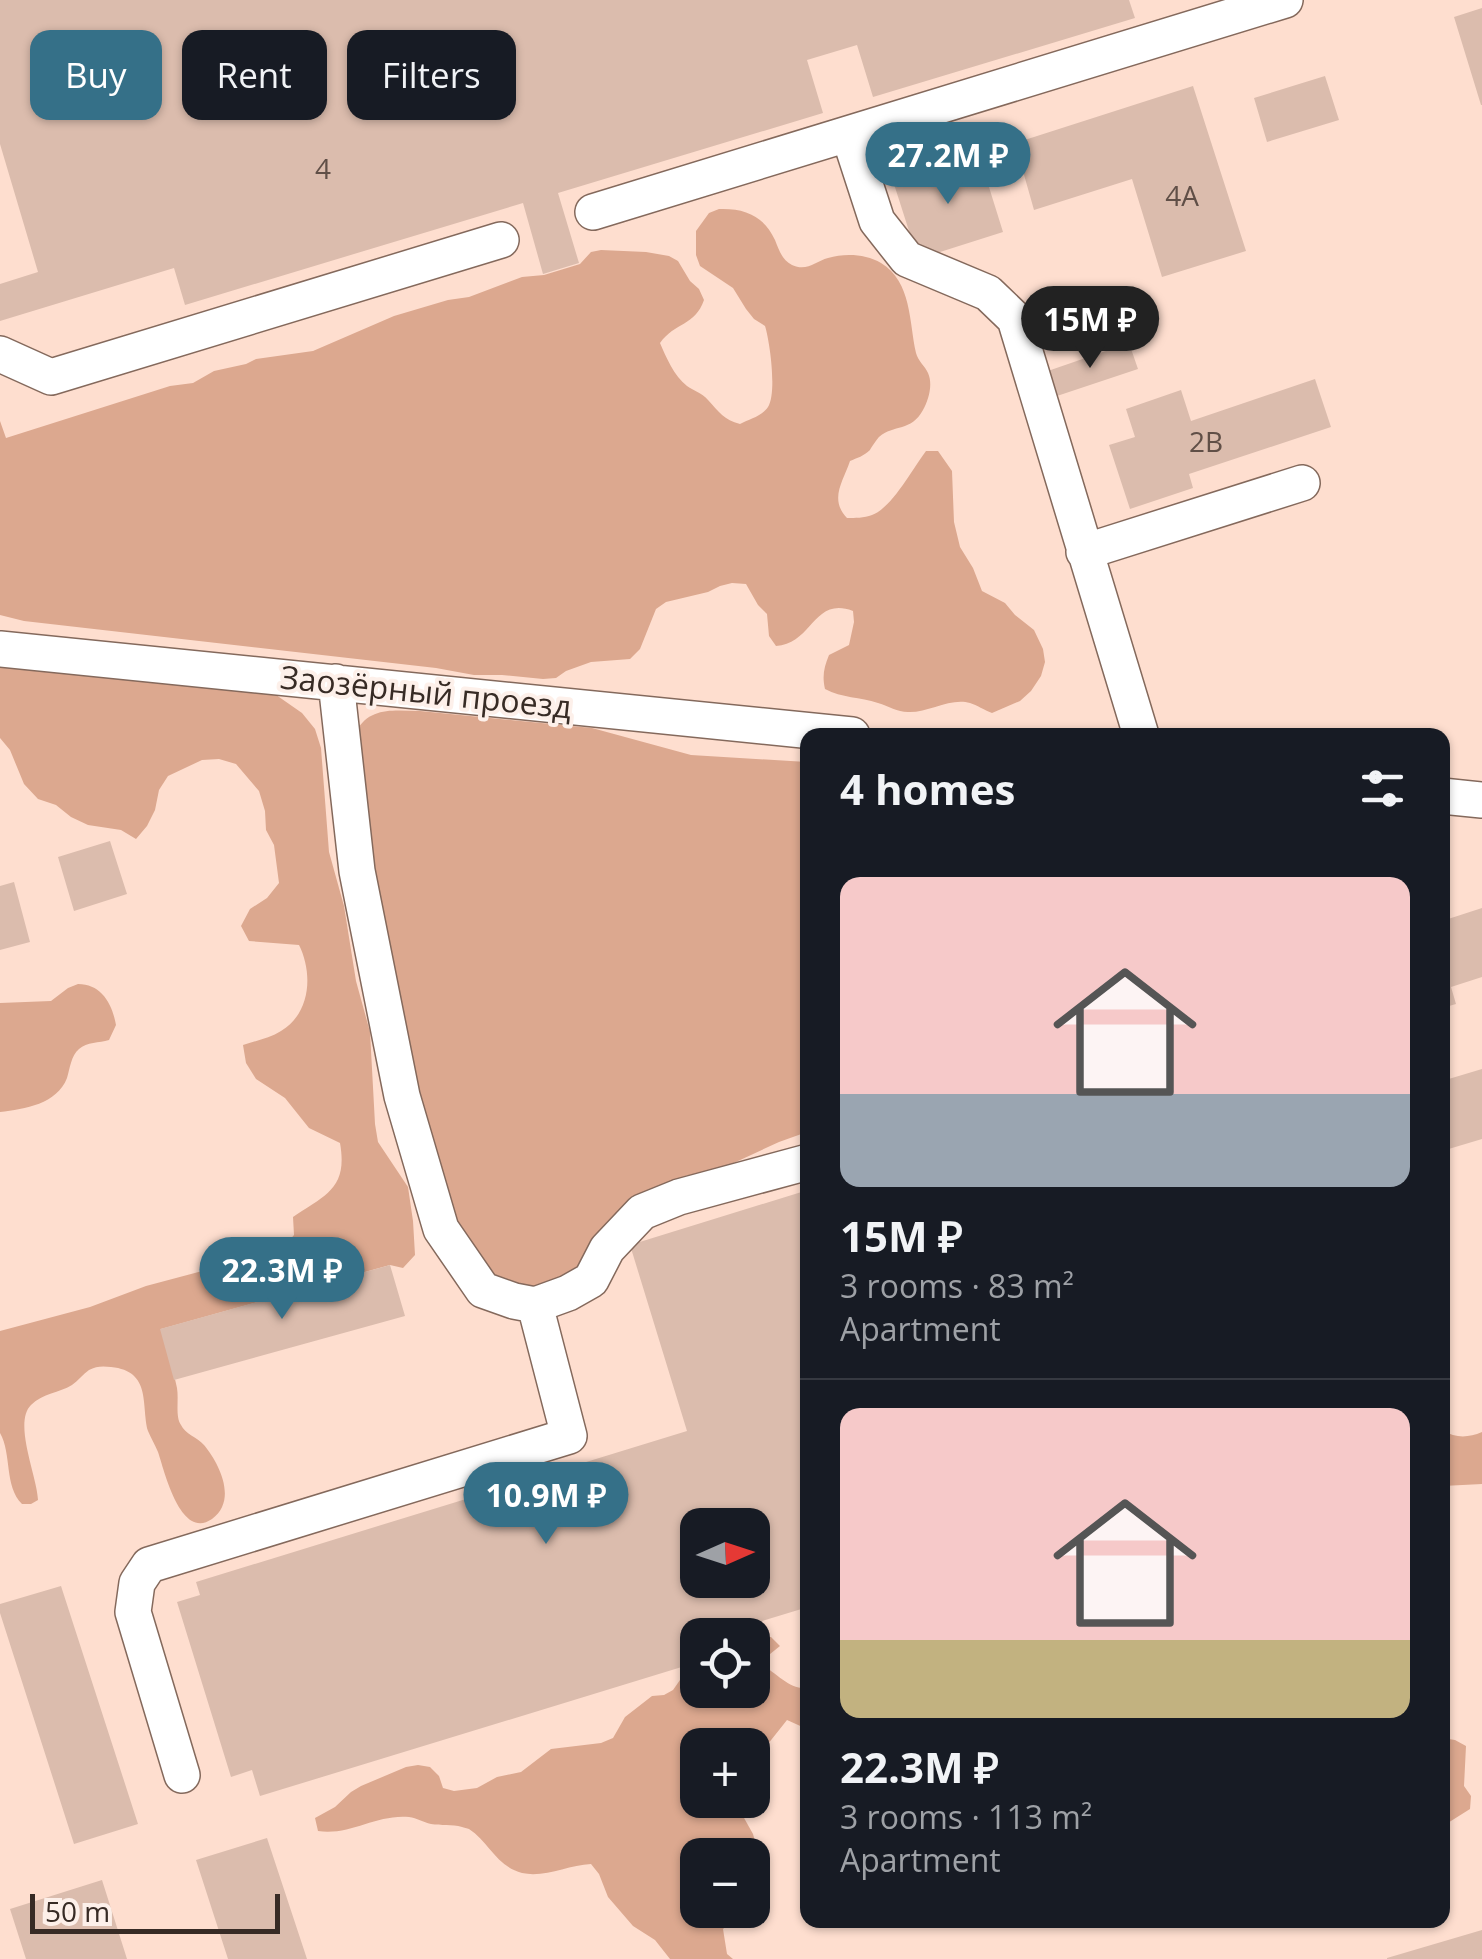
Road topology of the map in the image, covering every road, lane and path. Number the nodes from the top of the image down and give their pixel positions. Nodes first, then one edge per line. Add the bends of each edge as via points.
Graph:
1 (1285, 0) edge
2 (850, 135) junction
3 (593, 212) dead end
4 (501, 240) dead end
5 (0, 354) edge
6 (1302, 483) dead end
7 (1084, 552) junction
8 (0, 648) edge
9 (336, 682) junction
10 (1138, 728) edge
11 (800, 730) edge
12 (1450, 797) edge
13 (1482, 800) edge
14 (800, 1164) edge
15 (535, 1305) junction
16 (182, 1775) dead end

1 - 2 street
2 - 3 street
2 - 7 street via 877,221 908,259 988,293 1015,319
4 - 5 street via 51,377
6 - 7 street
7 - 10 street
8 - 9 street, Заозёрный проезд
9 - 11 street, Заозёрный проезд
9 - 15 street via 357,871 402,1096 441,1229 483,1290
12 - 13 street
14 - 15 street via 642,1212 607,1249 591,1280
15 - 16 street via 569,1436 149,1565 137,1584 133,1612

